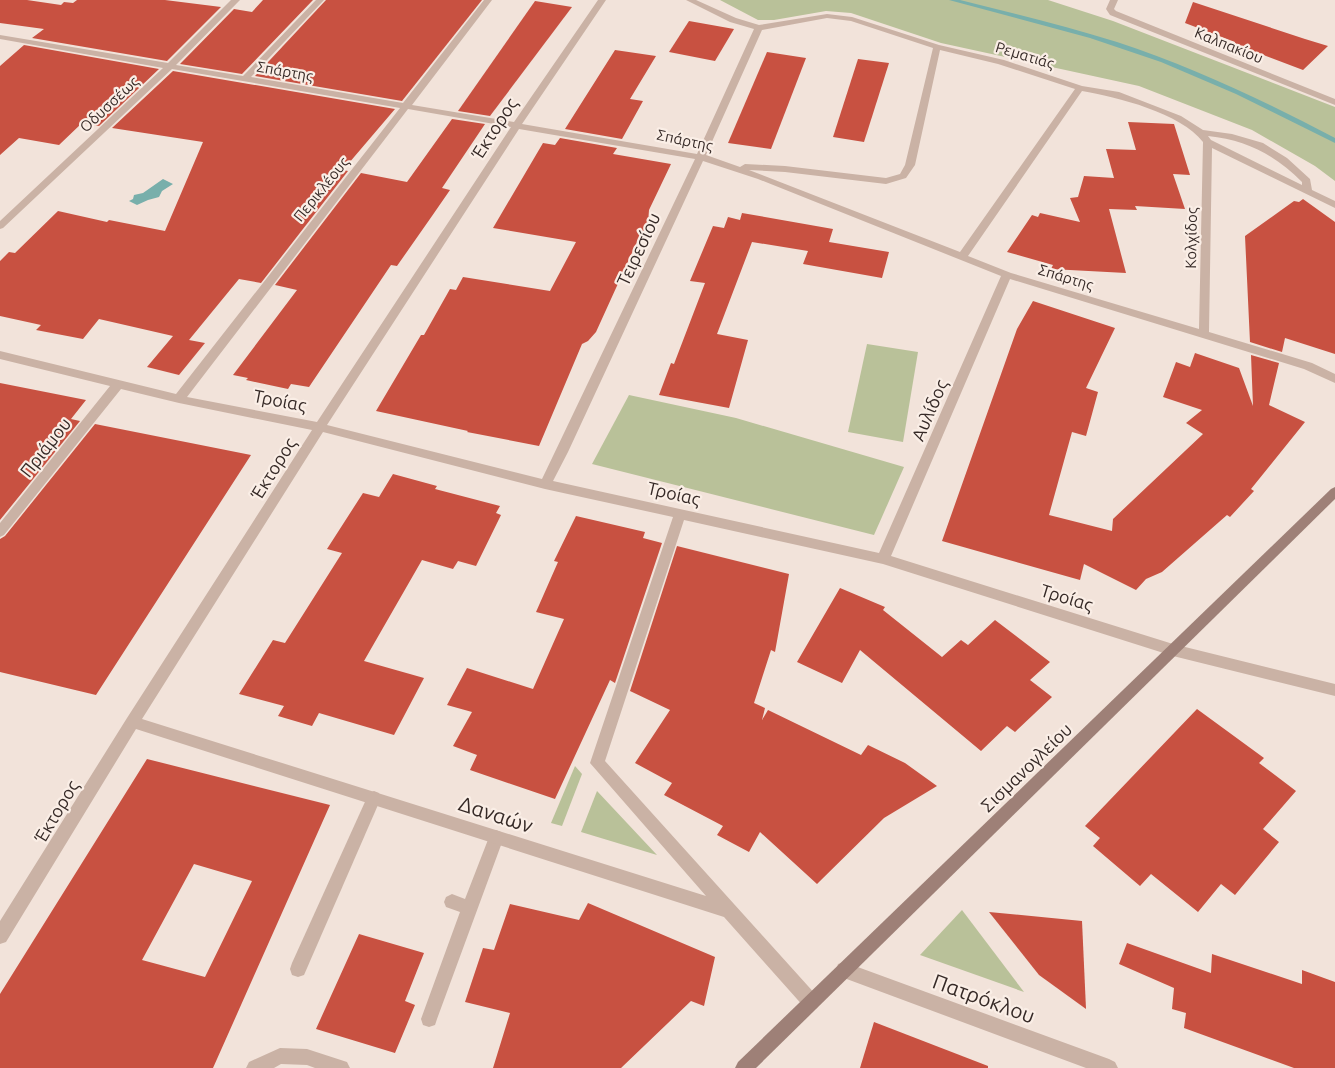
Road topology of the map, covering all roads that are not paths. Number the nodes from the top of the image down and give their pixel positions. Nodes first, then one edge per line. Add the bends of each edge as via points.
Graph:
1 (236, 0) edge
2 (320, 0) edge
3 (488, 0) edge
4 (602, 0) edge
5 (690, 0) edge
6 (1114, 0) edge
7 (759, 28) junction
8 (0, 37) edge
9 (937, 47) junction
10 (170, 66) junction
11 (244, 80) junction
12 (1080, 88) junction
13 (1335, 102) edge
14 (406, 107) junction
15 (516, 124) junction
16 (1200, 133) junction
17 (1208, 142) junction
18 (701, 157) junction
19 (732, 167) junction
20 (1307, 190) junction
21 (1335, 205) edge
22 (0, 226) edge
23 (961, 258) junction
24 (1006, 275) junction
25 (1204, 335) junction
26 (0, 355) edge
27 (1335, 378) edge
28 (118, 384) junction
29 (179, 399) junction
30 (320, 427) junction
31 (545, 484) junction
32 (1335, 492) edge
33 (680, 514) junction
34 (0, 532) edge
35 (884, 560) junction
36 (1173, 650) junction
37 (1335, 690) edge
38 (132, 722) junction
39 (374, 798) junction
40 (496, 837) junction
41 (452, 902) dead end
42 (470, 908) junction
43 (730, 911) junction
44 (0, 936) edge
45 (298, 969) dead end
46 (844, 970) junction
47 (811, 1002) junction
48 (429, 1019) dead end
49 (255, 1068) edge
50 (341, 1068) edge
51 (744, 1068) edge
52 (1109, 1068) edge

1 - 10 street, Οδυσσέως
2 - 11 street
3 - 14 street, Περικλέους
4 - 15 street, Έκτορος
5 - 7 street, Ρεματιάς
6 - 13 street, Καλπακίου via 1110,9 1113,13
7 - 9 street, Ρεματιάς via 827,16 852,19
7 - 18 street, Τειρεσίου
8 - 10 street, Σπάρτης
9 - 12 street, Ρεματιάς via 1001,62
9 - 19 street via 910,165 903,176 886,181 785,169
10 - 11 street, Σπάρτης
10 - 22 street, Οδυσσέως
11 - 14 street, Σπάρτης
12 - 16 street, Ρεματιάς via 1116,94 1165,112
12 - 23 street
14 - 15 street, Σπάρτης
14 - 29 street, Περικλέους
15 - 18 street, Σπάρτης
15 - 30 street, Έκτορος
16 - 17 street, Ρεματιάς
16 - 20 street via 1249,140 1271,150 1307,181
17 - 20 street, Ρεματιάς
17 - 25 street, Κολχίδος
18 - 19 street, Σπάρτης
18 - 31 street, Τειρεσίου
19 - 23 street, Σπάρτης
20 - 21 street, Ρεματιάς
23 - 24 street, Σπάρτης
24 - 25 street, Σπάρτης
24 - 35 street, Αυλίδος
25 - 27 street, Σπάρτης via 1308,366
26 - 28 street, Τροίας
28 - 29 street, Τροίας
28 - 34 street, Πριάμου
29 - 30 street, Τροίας
30 - 31 street, Τροίας
30 - 38 street, Έκτορος
31 - 33 street, Τροίας
32 - 36 street, Σισμανογλείου
33 - 35 street, Τροίας
33 - 43 street via 597,762
35 - 36 street, Τροίας
36 - 37 street, Τροίας
36 - 46 street, Σισμανογλείου
38 - 39 street, Δαναών
38 - 44 street, Έκτορος
39 - 40 street, Δαναών
39 - 45 street
40 - 42 street
40 - 43 street, Δαναών
41 - 42 street
42 - 48 street
43 - 47 street
46 - 47 street, Σισμανογλείου
46 - 52 street, Πατρόκλου
47 - 51 street, Σισμανογλείου
49 - 50 street via 280,1056 307,1057

